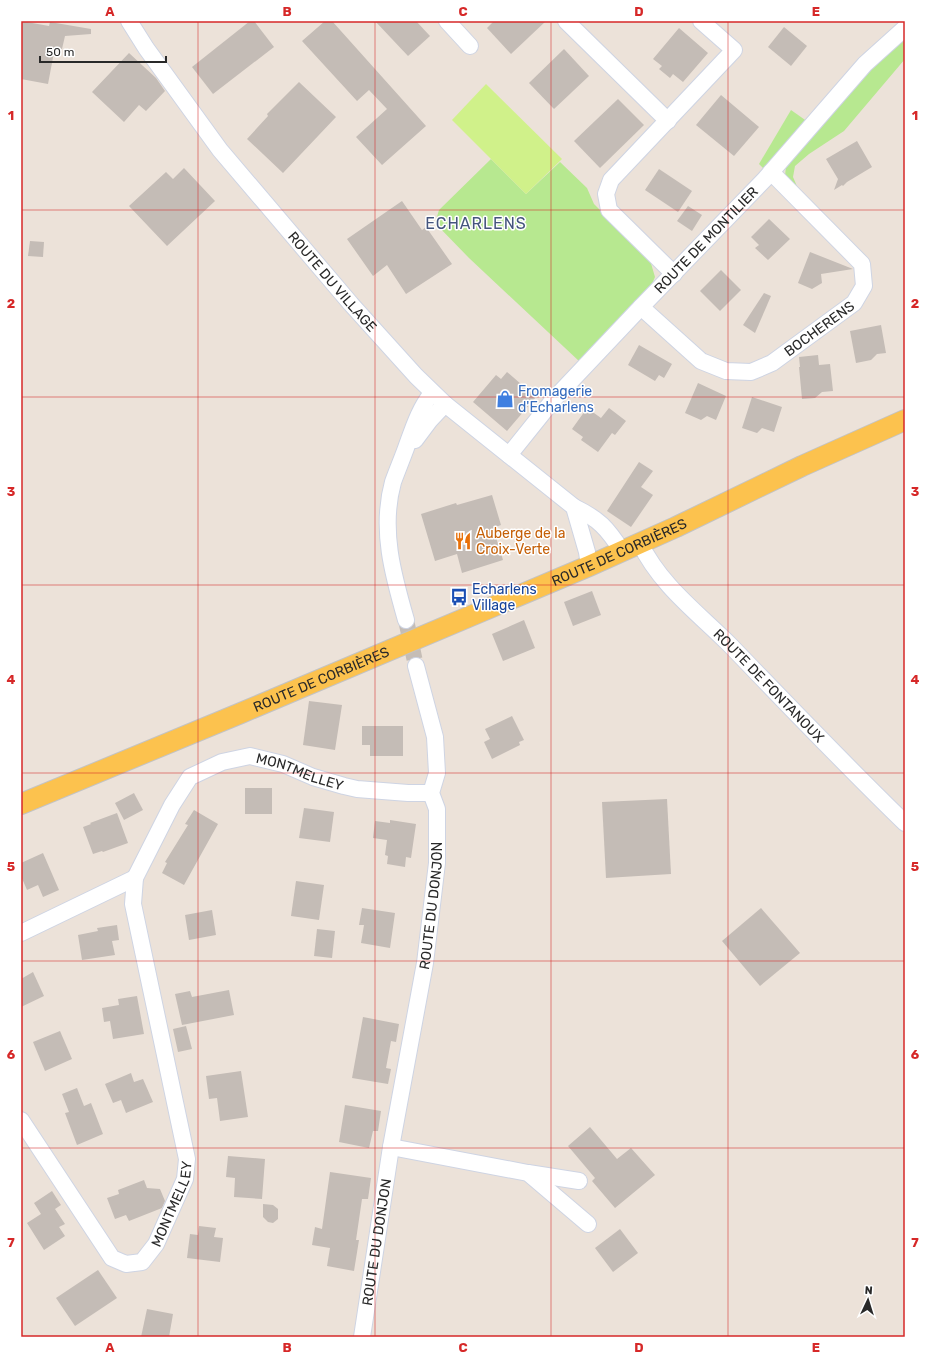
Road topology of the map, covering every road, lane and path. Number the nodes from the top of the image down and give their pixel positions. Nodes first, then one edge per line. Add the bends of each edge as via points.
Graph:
1 (129, 21) edge
2 (447, 21) edge
3 (566, 21) edge
4 (701, 21) edge
5 (905, 28) edge
6 (470, 46) dead end
7 (668, 121) junction
8 (771, 172) junction
9 (674, 274) junction
10 (641, 307) junction
11 (432, 393) junction
12 (445, 404) junction
13 (905, 420) edge
14 (509, 455) junction
15 (404, 456) junction
16 (574, 508) junction
17 (640, 543) junction
18 (622, 551) junction
19 (589, 566) junction
20 (406, 620) tunnel mouth
21 (416, 666) tunnel mouth
22 (431, 793) junction
23 (21, 804) edge
24 (905, 823) edge
25 (135, 878) junction
26 (21, 933) edge
27 (21, 1120) edge
28 (391, 1147) junction
29 (528, 1173) junction
30 (579, 1181) dead end
31 (588, 1224) dead end
32 (362, 1337) edge

1 - 11 street, ROUTE DU VILLAGE via 220,150 351,304
2 - 6 street
3 - 7 street
4 - 7 street via 734,50
5 - 8 street, ROUTE DE MONTILIER via 864,64
7 - 9 street via 611,180 606,194 609,210
8 - 9 street, ROUTE DE MONTILIER
8 - 10 street, BOCHERENS via 862,264 864,286 854,303 772,363 752,372 726,371 700,361
9 - 10 street, ROUTE DE MONTILIER
10 - 14 street, ROUTE DE MONTILIER via 554,399
11 - 12 street, ROUTE DU VILLAGE
11 - 15 street via 417,418
12 - 14 street, ROUTE DU VILLAGE
12 - 15 street
13 - 17 main road, ROUTE DE CORBIÈRES
14 - 16 street, ROUTE DU VILLAGE
15 - 20 street via 393,482 387,527 392,569
16 - 18 street, ROUTE DU VILLAGE via 599,522
16 - 19 street
17 - 18 main road, ROUTE DE CORBIÈRES
17 - 24 street, ROUTE DE FONTANOUX via 671,588
18 - 19 main road, ROUTE DE CORBIÈRES
19 - 23 main road, ROUTE DE CORBIÈRES
21 - 22 street via 435,737 437,773
22 - 25 street, MONTMELLEY via 357,789 312,778 283,764 250,756 222,762 190,777 172,805
22 - 28 street, ROUTE DU DONJON via 437,809 435,879 425,963
25 - 26 street
25 - 27 street, MONTMELLEY via 133,904 187,1159 185,1179 156,1244 142,1262 126,1264 112,1258
28 - 29 street
28 - 32 street, ROUTE DU DONJON
29 - 30 street
29 - 31 street

